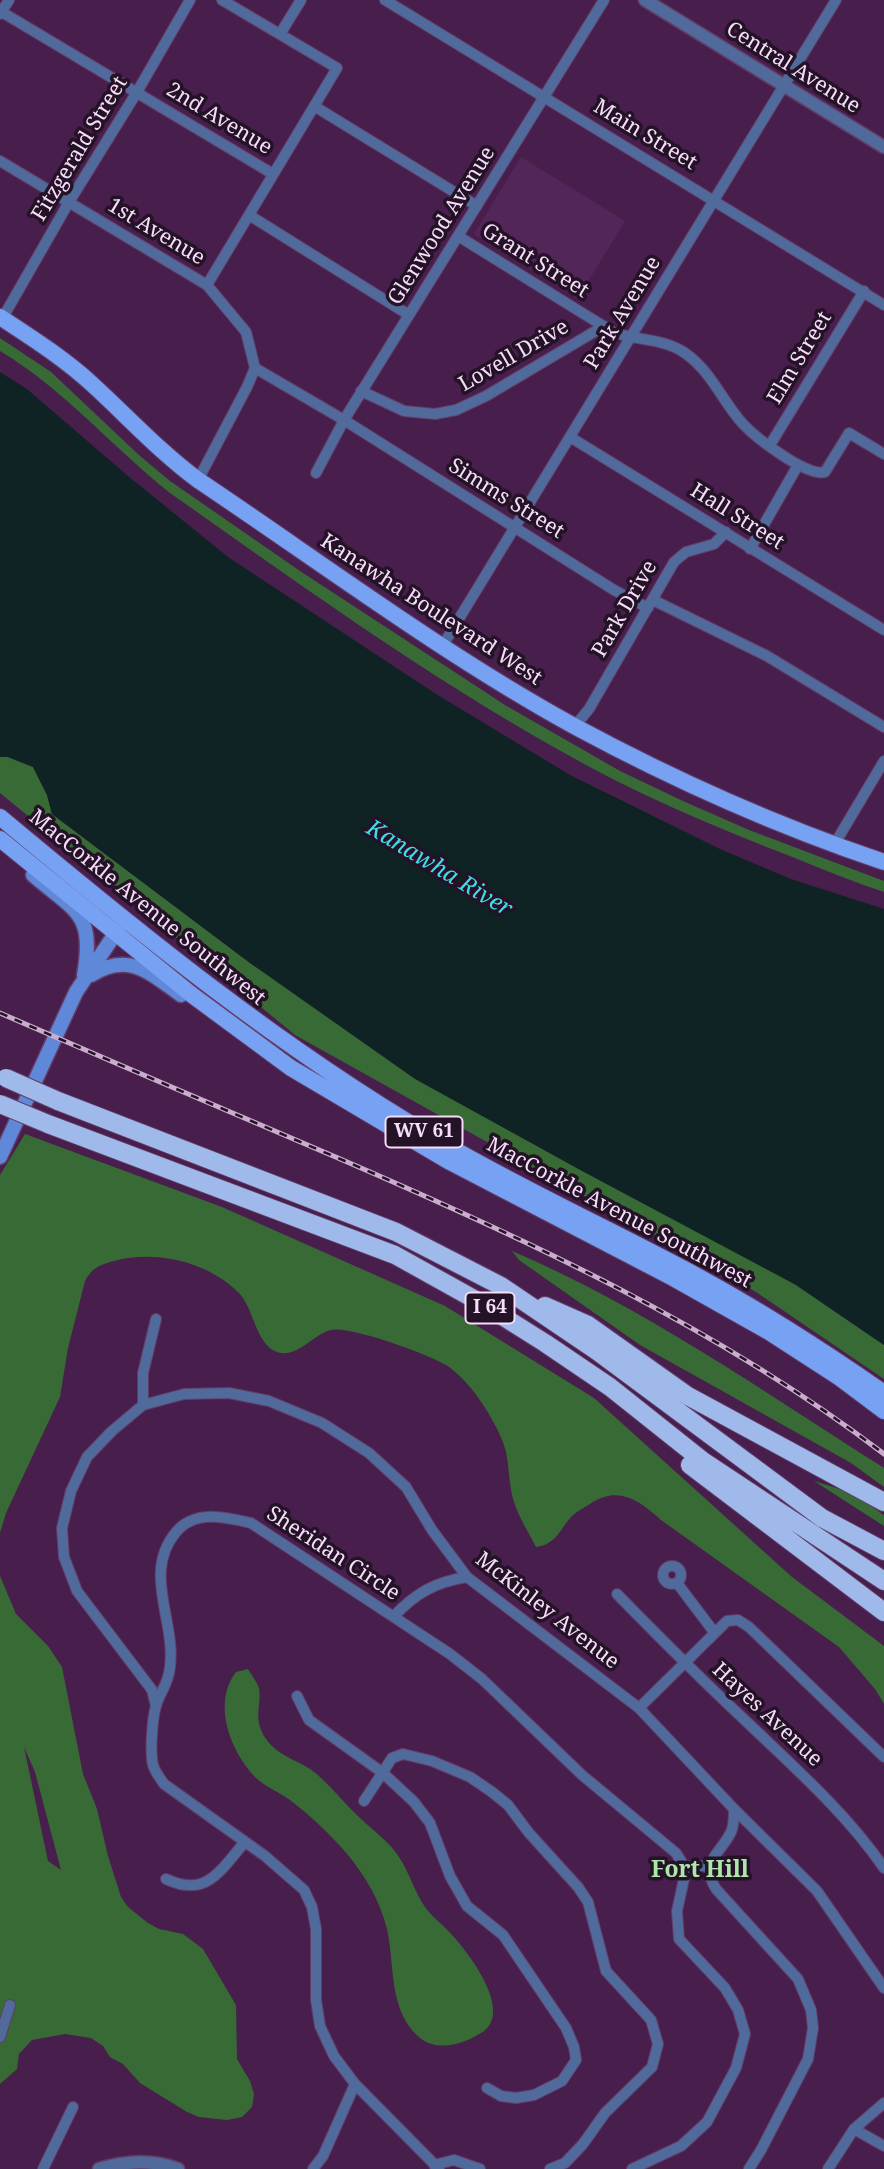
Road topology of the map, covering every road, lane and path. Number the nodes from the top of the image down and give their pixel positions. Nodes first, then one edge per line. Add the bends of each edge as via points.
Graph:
1 (9, 0) edge
2 (190, 0) edge
3 (222, 0) edge
4 (302, 0) edge
5 (385, 0) edge
6 (604, 0) edge
7 (645, 0) edge
8 (836, 0) edge
9 (1, 12) edge
10 (280, 34) junction
11 (784, 84) junction
12 (137, 92) junction
13 (545, 97) junction
14 (314, 106) junction
15 (884, 147) edge
16 (0, 161) edge
17 (273, 174) junction
18 (713, 199) junction
19 (69, 202) junction
20 (477, 206) junction
21 (249, 215) junction
22 (458, 236) junction
23 (207, 285) junction
24 (864, 291) junction
25 (883, 303) edge
26 (409, 315) junction
27 (1, 318) edge
28 (604, 326) junction
29 (630, 338) junction
30 (255, 368) junction
31 (361, 391) junction
32 (344, 420) junction
33 (570, 437) junction
34 (770, 445) junction
35 (884, 454) edge
36 (798, 465) junction
37 (316, 473) dead end
38 (198, 480) junction
39 (513, 526) junction
40 (726, 532) junction
41 (750, 549) junction
42 (651, 604) junction
43 (884, 630) edge
44 (443, 645) junction
45 (575, 726) junction
46 (884, 727) edge
47 (884, 761) edge
48 (0, 817) edge
49 (0, 840) edge
50 (834, 845) junction
51 (884, 862) edge
52 (125, 918) junction
53 (116, 933) junction
54 (83, 980) junction
55 (234, 1027) junction
56 (3, 1077) edge
57 (0, 1104) edge
58 (0, 1157) edge
59 (501, 1286) junction
60 (156, 1318) dead end
61 (610, 1387) junction
62 (884, 1393) edge
63 (143, 1405) junction
64 (884, 1411) edge
65 (884, 1502) edge
66 (884, 1551) edge
67 (467, 1577) junction
68 (884, 1581) edge
69 (677, 1583) dead end
70 (617, 1594) dead end
71 (884, 1612) edge
72 (394, 1616) junction
73 (714, 1632) junction
74 (685, 1664) junction
75 (297, 1696) dead end
76 (156, 1706) junction
77 (639, 1708) junction
78 (884, 1756) edge
79 (383, 1773) junction
80 (364, 1801) dead end
81 (734, 1809) junction
82 (244, 1843) junction
83 (684, 1866) junction
84 (709, 1866) junction
85 (884, 1868) edge
86 (166, 1879) dead end
87 (884, 1988) edge
88 (10, 2005) dead end
89 (0, 2037) edge
90 (355, 2084) junction
91 (487, 2088) dead end
92 (884, 2103) edge
93 (73, 2107) dead end
94 (854, 2129) junction
95 (884, 2146) edge
96 (437, 2167) edge
97 (43, 2169) edge
98 (99, 2169) edge
99 (178, 2169) edge
100 (313, 2169) edge
101 (480, 2169) edge
102 (550, 2169) edge
103 (632, 2169) edge
104 (749, 2169) edge
105 (828, 2169) edge

1 - 9 street
2 - 12 street, Fitzgerald Street
3 - 10 street
4 - 10 street
5 - 13 street, Main Street
6 - 13 street, Glenwood Avenue
7 - 11 street, Central Avenue
8 - 11 street, Park Avenue
9 - 12 street, 2nd Avenue
10 - 14 street via 337,68
11 - 15 street, Central Avenue
11 - 18 street, Park Avenue
12 - 17 street, 2nd Avenue
12 - 19 street, Fitzgerald Street
13 - 18 street, Main Street
13 - 20 street, Glenwood Avenue
14 - 17 street
14 - 20 street, Grant Street
16 - 19 street, 1st Avenue
17 - 21 street
18 - 24 street, Main Street
18 - 29 street, Park Avenue
19 - 23 street, 1st Avenue
19 - 27 street, Fitzgerald Street
20 - 22 street, Glenwood Avenue
21 - 23 street
21 - 26 street
22 - 26 street, Glenwood Avenue
22 - 28 street, Grant Street
23 - 30 street, 1st Avenue via 246,332
24 - 25 street, Main Street
24 - 34 street, Elm Street
26 - 31 street, Glenwood Avenue
27 - 38 main road, Kanawha Boulevard West via 61,358
28 - 29 street, Grant Street
28 - 31 street, Lovell Drive via 456,410 404,411
29 - 33 street, Park Avenue
29 - 34 street, Grant Street via 663,342 686,353 711,377 745,426
30 - 32 street
30 - 38 street
31 - 32 street, Glenwood Avenue
32 - 37 street, Glenwood Avenue
32 - 39 street, Simms Street
33 - 39 street, Park Avenue
33 - 40 street, Hall Street
34 - 36 street, Grant Street
35 - 36 street via 849,433 825,472
36 - 41 street
38 - 44 main road, Kanawha Boulevard West
39 - 42 street, Simms Street via 614,590
39 - 44 street, Park Avenue
40 - 41 street, Hall Street
40 - 42 street, Park Drive via 714,544 679,557
41 - 43 street, Hall Street
42 - 45 street, Park Drive
42 - 46 street, Simms Street via 767,656
44 - 45 main road, Kanawha Boulevard West
45 - 50 main road, Kanawha Boulevard West via 703,791
47 - 50 street
48 - 52 main road, MacCorkle Avenue Southwest / WV 61
49 - 53 main road, MacCorkle Avenue Southwest / WV 61
49 - 54 main road via 80,917 88,936
50 - 51 main road, Kanawha Boulevard West
52 - 53 main road
52 - 62 main road, MacCorkle Avenue Southwest / WV 61 via 218,994 346,1084 437,1140 709,1283
53 - 54 main road
53 - 55 main road, MacCorkle Avenue Southwest / WV 61
54 - 55 main road via 109,965 132,964
54 - 58 main road
55 - 64 main road, MacCorkle Avenue Southwest / WV 61 via 291,1068 395,1130 769,1332
56 - 59 highway, I 64, bridge via 396,1231
57 - 61 highway, I 64, bridge via 395,1255 483,1304
59 - 65 highway via 588,1325 688,1395
59 - 66 highway, I 64 via 822,1518
60 - 63 street via 143,1373
61 - 68 highway, I 64 via 702,1461
61 - 71 highway via 684,1461
63 - 67 street, McKinley Avenue via 184,1394 229,1393 269,1401 322,1423 369,1453 406,1487
63 - 76 street, McKinley Avenue via 87,1457 71,1491 62,1528 64,1557 77,1591 152,1690
67 - 72 street via 443,1581 411,1599
67 - 77 street, McKinley Avenue
69 - 73 street
70 - 74 street, Hayes Avenue
72 - 76 street, Sheridan Circle via 251,1523 200,1517 180,1528 166,1544 160,1564 171,1664
72 - 83 street, Sheridan Circle via 482,1679 582,1775 676,1853
73 - 74 street
73 - 78 street via 727,1621 738,1620 749,1627
74 - 77 street
74 - 85 street, Hayes Avenue via 810,1782 863,1838
75 - 79 street via 309,1720
76 - 82 street, Sheridan Circle via 153,1766 164,1784
77 - 81 street, McKinley Avenue
79 - 80 street
79 - 91 street via 430,1823 467,1906 503,1935 574,2047 576,2060 570,2071 551,2087 516,2098
79 - 102 street via 392,1758 403,1754 432,1761 470,1777 508,1805 588,1902 606,1971 651,2020 658,2044 652,2067 605,2113 565,2163
81 - 84 street via 733,1830
81 - 87 street, McKinley Avenue via 817,1891
82 - 86 street via 204,1883 191,1886
82 - 90 street, Sheridan Circle via 304,1890 312,1907 320,2026 334,2056
83 - 84 street
83 - 103 street via 677,1911 679,1939 725,1988 745,2034 736,2068 707,2122 681,2146
84 - 104 street via 716,1889 798,1979 811,2010 808,2059
88 - 89 street
90 - 96 street, Sheridan Circle
90 - 100 street
92 - 94 street
93 - 97 street
94 - 95 street
94 - 105 street
96 - 101 street via 454,2160
98 - 99 street via 148,2161

